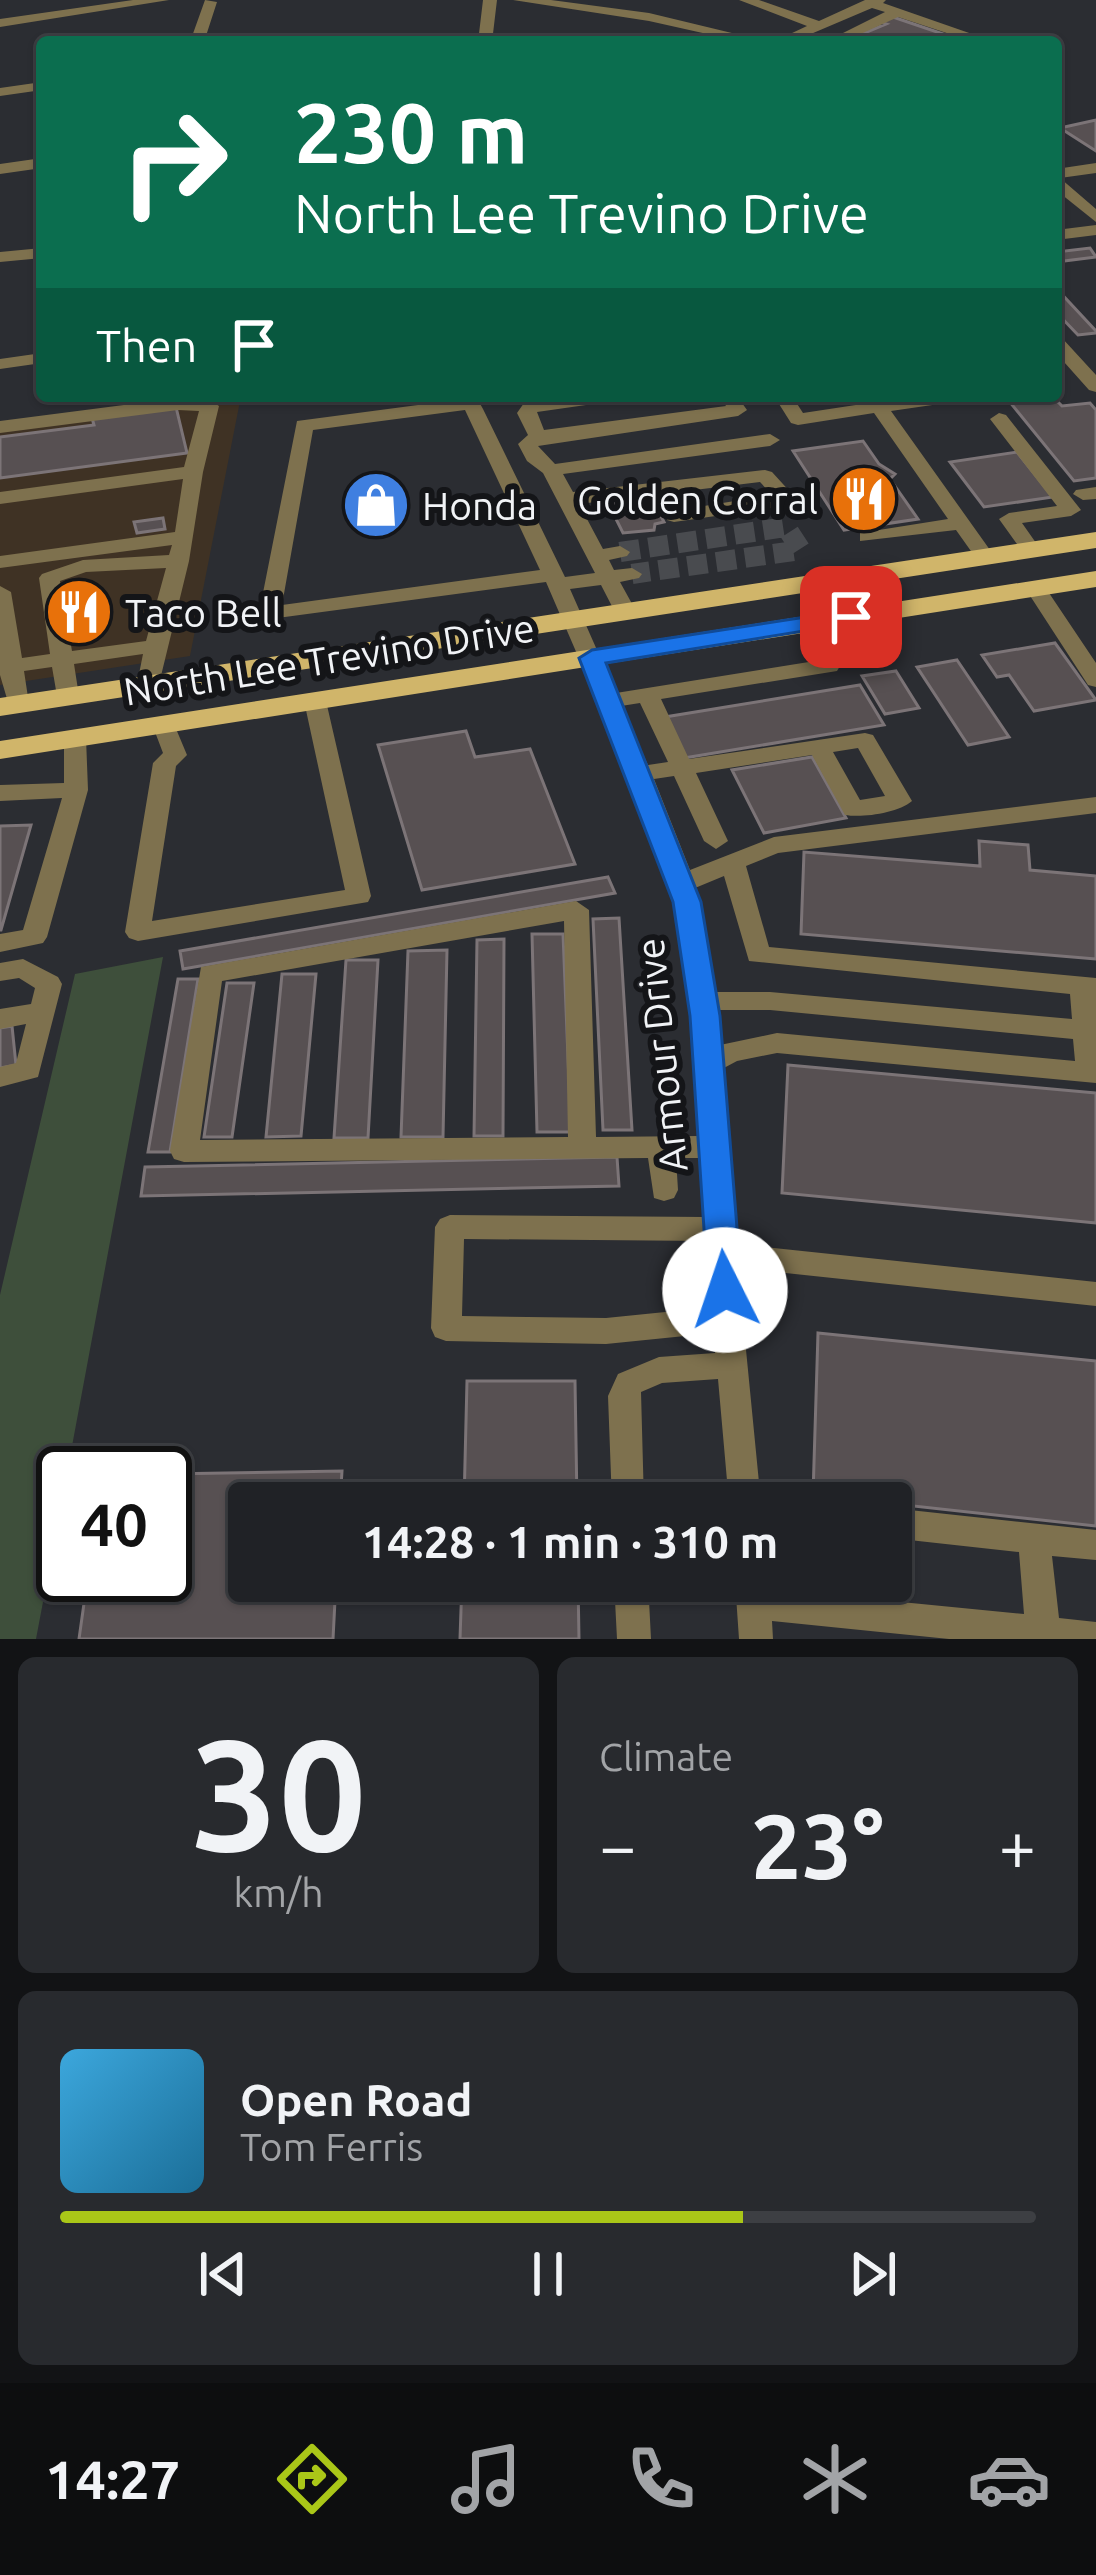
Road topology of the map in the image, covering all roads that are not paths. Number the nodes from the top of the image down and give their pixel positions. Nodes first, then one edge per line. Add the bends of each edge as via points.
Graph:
1 (162, 0) edge
2 (490, 0) edge
3 (520, 0) edge
4 (746, 0) edge
5 (210, 1) edge
6 (874, 1) edge
7 (898, 12) junction
8 (0, 23) edge
9 (692, 26) junction
10 (810, 28) junction
11 (199, 36) edge
12 (486, 36) edge
13 (674, 36) edge
14 (736, 36) edge
15 (793, 36) edge
16 (823, 36) edge
17 (845, 36) edge
18 (970, 36) edge
19 (36, 87) edge
20 (0, 92) edge
21 (36, 164) edge
22 (0, 170) edge
23 (1087, 170) edge
24 (1062, 184) edge
25 (1096, 187) edge
26 (1096, 217) edge
27 (1096, 230) edge
28 (1062, 234) edge
29 (36, 254) edge
30 (0, 257) edge
31 (1062, 349) edge
32 (36, 359) edge
33 (0, 364) edge
34 (1089, 379) edge
35 (561, 402) edge
36 (732, 402) edge
37 (787, 402) edge
38 (913, 402) edge
39 (879, 407) junction
40 (999, 419) dead end
41 (0, 427) edge
42 (538, 436) junction
43 (770, 440) dead end
44 (551, 470) junction
45 (193, 472) junction
46 (0, 498) edge
47 (566, 499) junction
48 (674, 516) dead end
49 (961, 523) junction
50 (183, 537) junction
51 (867, 537) dead end
52 (1096, 540) edge
53 (620, 552) tunnel mouth
54 (1009, 553) junction
55 (596, 556) junction
56 (179, 561) junction
57 (0, 562) edge
58 (632, 574) tunnel mouth
59 (608, 578) junction
60 (557, 579) junction
61 (1096, 579) edge
62 (1036, 588) junction
63 (0, 592) edge
64 (625, 611) junction
65 (577, 619) junction
66 (805, 624) junction
67 (154, 646) junction
68 (592, 658) junction
69 (62, 659) junction
70 (6, 667) edge
71 (1092, 669) edge
72 (148, 684) junction
73 (648, 695) junction
74 (315, 701) junction
75 (608, 701) junction
76 (33, 702) edge
77 (62, 740) junction
78 (165, 741) junction
79 (819, 747) dead end
80 (0, 750) edge
81 (683, 767) junction
82 (640, 774) junction
83 (76, 790) junction
84 (0, 793) edge
85 (1096, 805) edge
86 (724, 851) junction
87 (681, 884) junction
88 (0, 943) edge
89 (0, 972) edge
90 (1089, 986) edge
91 (703, 1000) junction
92 (42, 1012) junction
93 (0, 1019) edge
94 (1091, 1030) edge
95 (708, 1065) junction
96 (1092, 1073) edge
97 (0, 1078) edge
98 (582, 1146) junction
99 (661, 1146) junction
100 (714, 1147) junction
101 (664, 1190) dead end
102 (721, 1242) junction
103 (1096, 1294) edge
104 (728, 1326) junction
105 (732, 1366) junction
106 (627, 1482) edge
107 (743, 1482) edge
108 (912, 1525) edge
109 (1034, 1539) junction
110 (1096, 1545) edge
111 (632, 1602) edge
112 (754, 1602) edge
113 (826, 1602) edge
114 (1043, 1632) junction
115 (1096, 1638) edge
116 (634, 1639) edge
117 (756, 1639) edge

1 - 8 street
2 - 12 street
3 - 9 street
4 - 10 street
5 - 11 street
6 - 7 street
6 - 10 street
7 - 17 street
7 - 18 street
9 - 13 street
9 - 14 street
10 - 15 street
10 - 16 street
19 - 20 street
21 - 22 street
23 - 25 street
24 - 26 street
27 - 28 street
29 - 30 street
31 - 34 street
32 - 33 street
35 - 42 street via 526,413
36 - 42 street via 738,410
37 - 39 street via 798,419
38 - 39 street
39 - 49 street
40 - 54 street via 1071,510 1009,519
41 - 45 street via 210,406
42 - 44 street via 528,444
43 - 44 street
44 - 47 street
45 - 46 street
45 - 50 street
47 - 48 street via 765,476 782,495
47 - 55 street
49 - 51 street
49 - 54 street
50 - 56 street
50 - 57 street
52 - 54 main road, North Lee Trevino Drive
53 - 55 street
54 - 62 main road
54 - 64 main road, North Lee Trevino Drive
55 - 59 street
56 - 67 street
56 - 69 street via 99,564 49,578
58 - 59 street
59 - 60 street
59 - 64 street
60 - 60 street via 471,404 304,424 270,614
60 - 65 street, Armour Drive
61 - 62 main road, North Lee Trevino Drive
62 - 66 main road, North Lee Trevino Drive
62 - 71 street
63 - 70 street
64 - 65 main road, North Lee Trevino Drive
65 - 68 street, Armour Drive
65 - 72 main road, North Lee Trevino Drive
66 - 68 main road, North Lee Trevino Drive
66 - 73 street via 829,666
67 - 69 street
67 - 72 street
68 - 74 main road, North Lee Trevino Drive
68 - 75 street, Armour Drive
69 - 70 street
69 - 76 street
70 - 76 street
72 - 76 main road, North Lee Trevino Drive
73 - 75 street
73 - 81 street
74 - 78 main road, North Lee Trevino Drive
74 - 78 street via 359,896 138,932
75 - 82 street, Armour Drive
76 - 77 main road
77 - 78 main road, North Lee Trevino Drive
77 - 80 main road, North Lee Trevino Drive
77 - 83 street
79 - 81 street
81 - 82 street
81 - 86 street
82 - 87 street, Armour Drive
83 - 84 street
83 - 88 street via 34,937
85 - 86 street
86 - 87 street
86 - 90 street via 758,955
87 - 91 street, Armour Drive
89 - 92 street via 23,968 49,984
90 - 94 street
91 - 94 street
91 - 95 street, Armour Drive
92 - 93 street
92 - 97 street via 28,1070
94 - 96 street
95 - 96 street via 777,1043
95 - 100 street, Armour Drive
98 - 98 street via 184,1151 210,974 577,910
98 - 99 street
99 - 100 street
99 - 101 street
100 - 102 street, Armour Drive
102 - 103 street
102 - 104 street, Armour Drive
102 - 104 street via 450,1228 446,1328
104 - 105 street, Armour Drive
105 - 106 street via 659,1370 629,1383
105 - 107 street, Armour Drive
108 - 109 street
109 - 110 street
109 - 114 street
111 - 116 street
112 - 117 street
113 - 114 street
114 - 115 street

